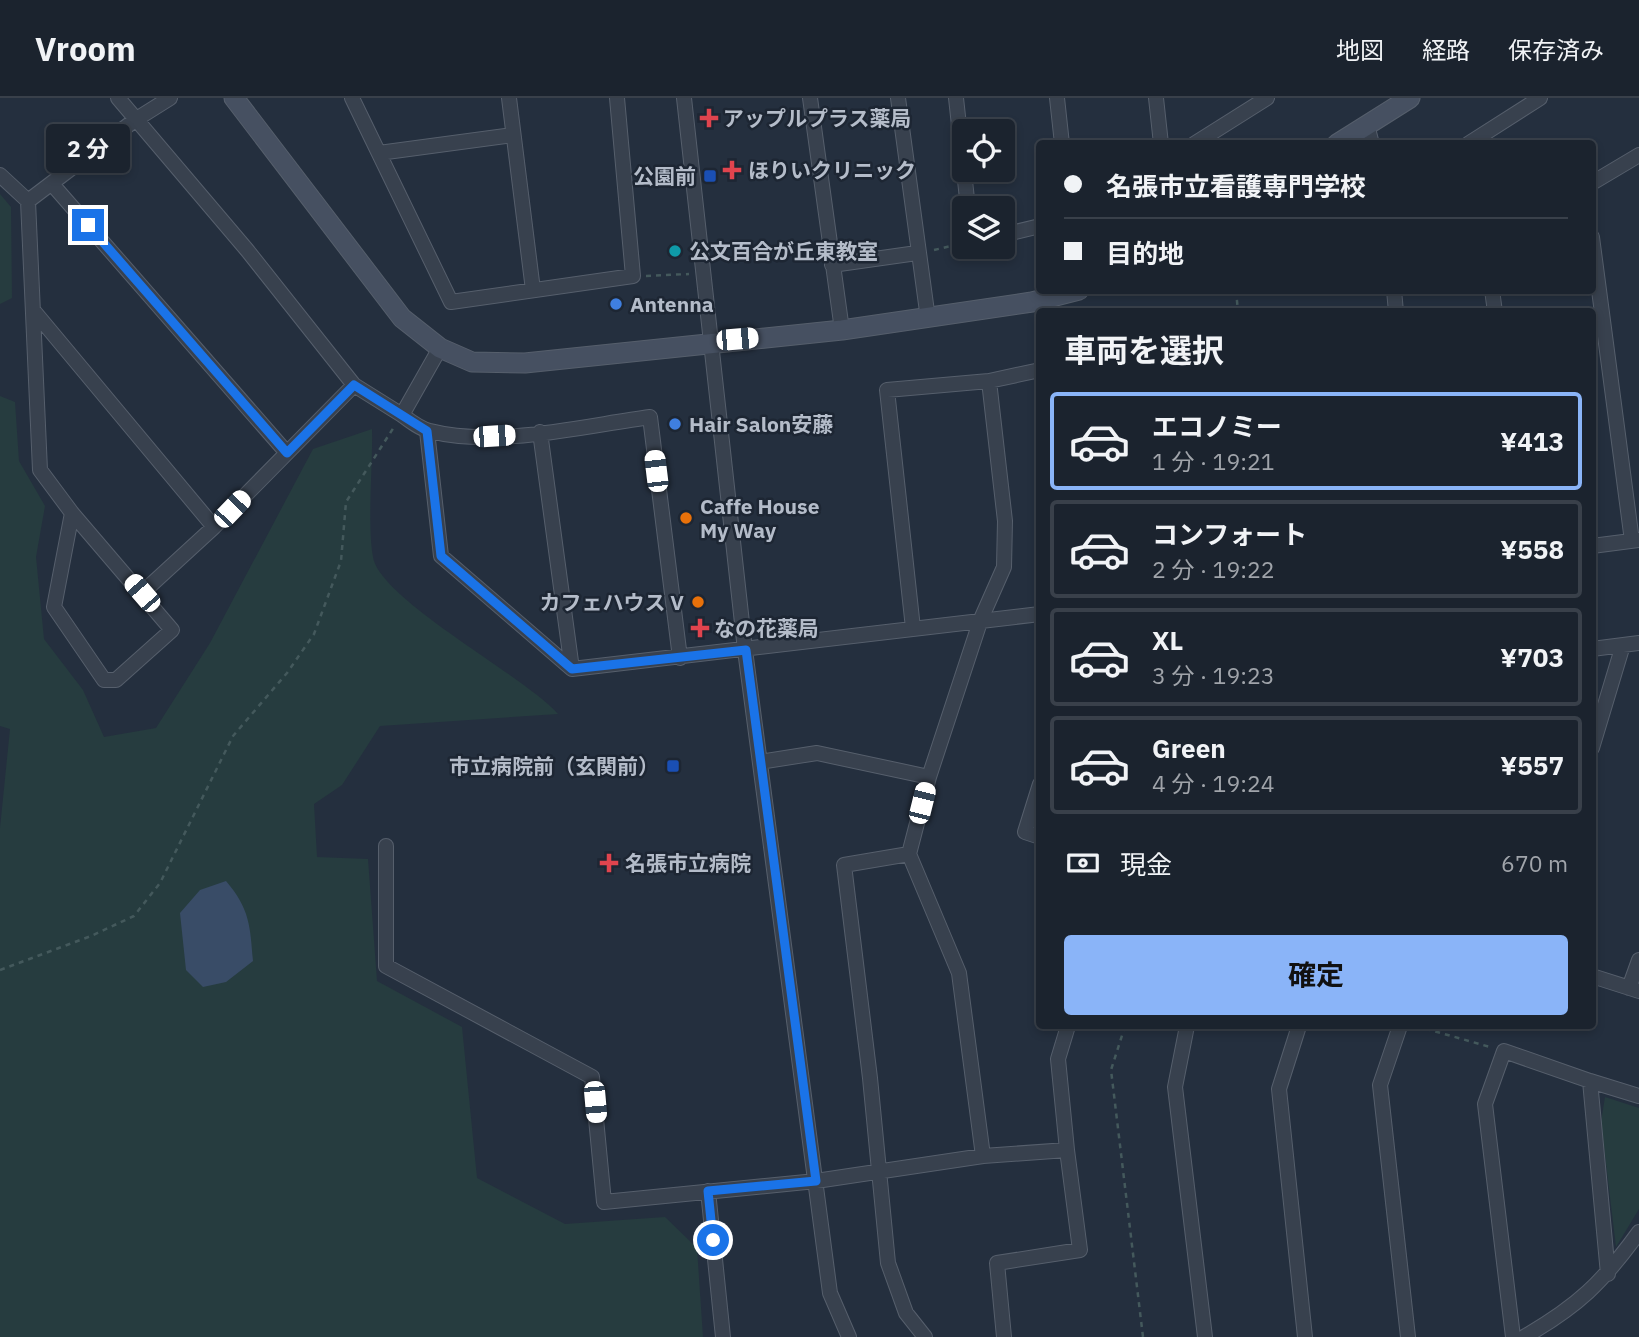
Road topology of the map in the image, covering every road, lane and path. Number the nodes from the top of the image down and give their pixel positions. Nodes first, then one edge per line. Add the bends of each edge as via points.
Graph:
1 (118, 98) edge
2 (170, 98) edge
3 (234, 98) edge
4 (352, 98) edge
5 (509, 98) edge
6 (617, 98) edge
7 (684, 98) edge
8 (810, 98) edge
9 (898, 98) edge
10 (956, 98) edge
11 (1057, 98) edge
12 (1156, 98) edge
13 (1267, 98) edge
14 (1410, 98) edge
15 (1540, 98) edge
16 (135, 120) junction
17 (1370, 134) edge
18 (513, 135) junction
19 (1062, 140) edge
20 (1161, 140) edge
21 (1200, 140) edge
22 (1350, 140) edge
23 (1476, 140) edge
24 (379, 153) junction
25 (1639, 155) edge
26 (0, 175) edge
27 (1596, 181) edge
28 (52, 184) junction
29 (967, 196) edge
30 (28, 201) junction
31 (1036, 227) edge
32 (1015, 231) edge
33 (952, 246) edge
34 (917, 253) junction
35 (832, 265) junction
36 (1596, 265) edge
37 (698, 274) junction
38 (636, 276) junction
39 (533, 290) junction
40 (1058, 294) edge
41 (33, 310) junction
42 (928, 319) junction
43 (842, 330) junction
44 (711, 341) junction
45 (440, 348) junction
46 (1036, 371) edge
47 (989, 381) junction
48 (354, 385) junction
49 (402, 415) junction
50 (427, 431) junction
51 (540, 432) junction
52 (287, 453) junction
53 (72, 513) junction
54 (214, 527) junction
55 (1636, 540) edge
56 (1596, 545) edge
57 (142, 593) junction
58 (1036, 614) edge
59 (981, 620) junction
60 (913, 628) junction
61 (1639, 643) edge
62 (1623, 645) junction
63 (1596, 648) edge
64 (746, 650) junction
65 (680, 658) junction
66 (572, 669) junction
67 (1596, 735) edge
68 (760, 762) junction
69 (929, 777) junction
70 (1036, 797) edge
71 (1036, 836) edge
72 (386, 846) dead end
73 (909, 854) junction
74 (1639, 960) edge
75 (0, 970) edge
76 (1596, 977) edge
77 (1634, 989) edge
78 (1067, 1029) edge
79 (1124, 1029) edge
80 (1186, 1029) edge
81 (1298, 1029) edge
82 (1399, 1029) edge
83 (1427, 1029) edge
84 (1504, 1051) junction
85 (1590, 1081) junction
86 (1639, 1096) edge
87 (1067, 1150) junction
88 (984, 1156) junction
89 (879, 1171) junction
90 (816, 1181) junction
91 (708, 1191) junction
92 (1639, 1232) edge
93 (1608, 1274) junction
94 (723, 1337) edge
95 (849, 1337) edge
96 (925, 1337) edge
97 (1004, 1337) edge
98 (1143, 1337) edge
99 (1205, 1337) edge
100 (1305, 1337) edge
101 (1408, 1337) edge
102 (1513, 1337) edge
103 (1524, 1337) edge

1 - 16 street
2 - 16 street
3 - 45 street via 402,318
4 - 24 street
5 - 18 street
6 - 38 street
7 - 37 street
8 - 35 street
9 - 34 street
10 - 29 street
11 - 19 street
12 - 20 street
13 - 21 street
14 - 17 street
15 - 23 street
16 - 28 street
16 - 48 street via 247,250
17 - 22 street
18 - 24 street
18 - 39 street
24 - 39 street via 451,302
25 - 27 street
26 - 30 street
28 - 30 street
28 - 52 street
30 - 41 street
31 - 32 street
33 - 34 path
34 - 35 street
34 - 42 street
35 - 43 street
36 - 55 street
37 - 38 path
37 - 44 street
38 - 39 street
40 - 42 street
41 - 53 street via 40,470
41 - 54 street
42 - 43 street
43 - 44 street
44 - 45 street via 526,363 472,362
44 - 64 street
45 - 49 street
46 - 47 street
47 - 59 street via 1005,521 1004,567
47 - 60 street via 887,390
48 - 49 street
48 - 52 street
49 - 50 street
49 - 75 path via 346,502 341,561 314,634 288,673 233,736 160,883 134,916
50 - 51 street via 471,437
50 - 66 street via 441,556
51 - 65 street via 650,417
51 - 66 street
52 - 54 street
53 - 57 street
53 - 57 street via 54,607 104,680 116,680 172,630
54 - 57 street
55 - 56 street
58 - 59 street
59 - 60 street
59 - 69 street
60 - 64 street
61 - 62 street
62 - 63 street
62 - 67 street
64 - 65 street
64 - 68 street
65 - 66 street
68 - 69 street via 817,753
68 - 90 street
69 - 73 street
70 - 71 street via 1025,832
72 - 91 street via 386,966 593,1077 604,1202
73 - 88 street via 958,973
73 - 89 street via 844,865
74 - 77 street
76 - 77 street
78 - 87 street via 1058,1059
79 - 98 path via 1111,1070
80 - 99 street via 1175,1087
81 - 100 street via 1279,1089
82 - 101 street via 1380,1085
83 - 84 path
84 - 85 street
84 - 102 street via 1485,1104
85 - 86 street
85 - 93 street
87 - 88 street
87 - 97 street via 1080,1250 997,1263
88 - 89 street
89 - 90 street
89 - 96 street via 888,1263 906,1313
90 - 91 street
90 - 95 street via 830,1293
91 - 94 street
92 - 93 street
93 - 103 street via 1577,1303

